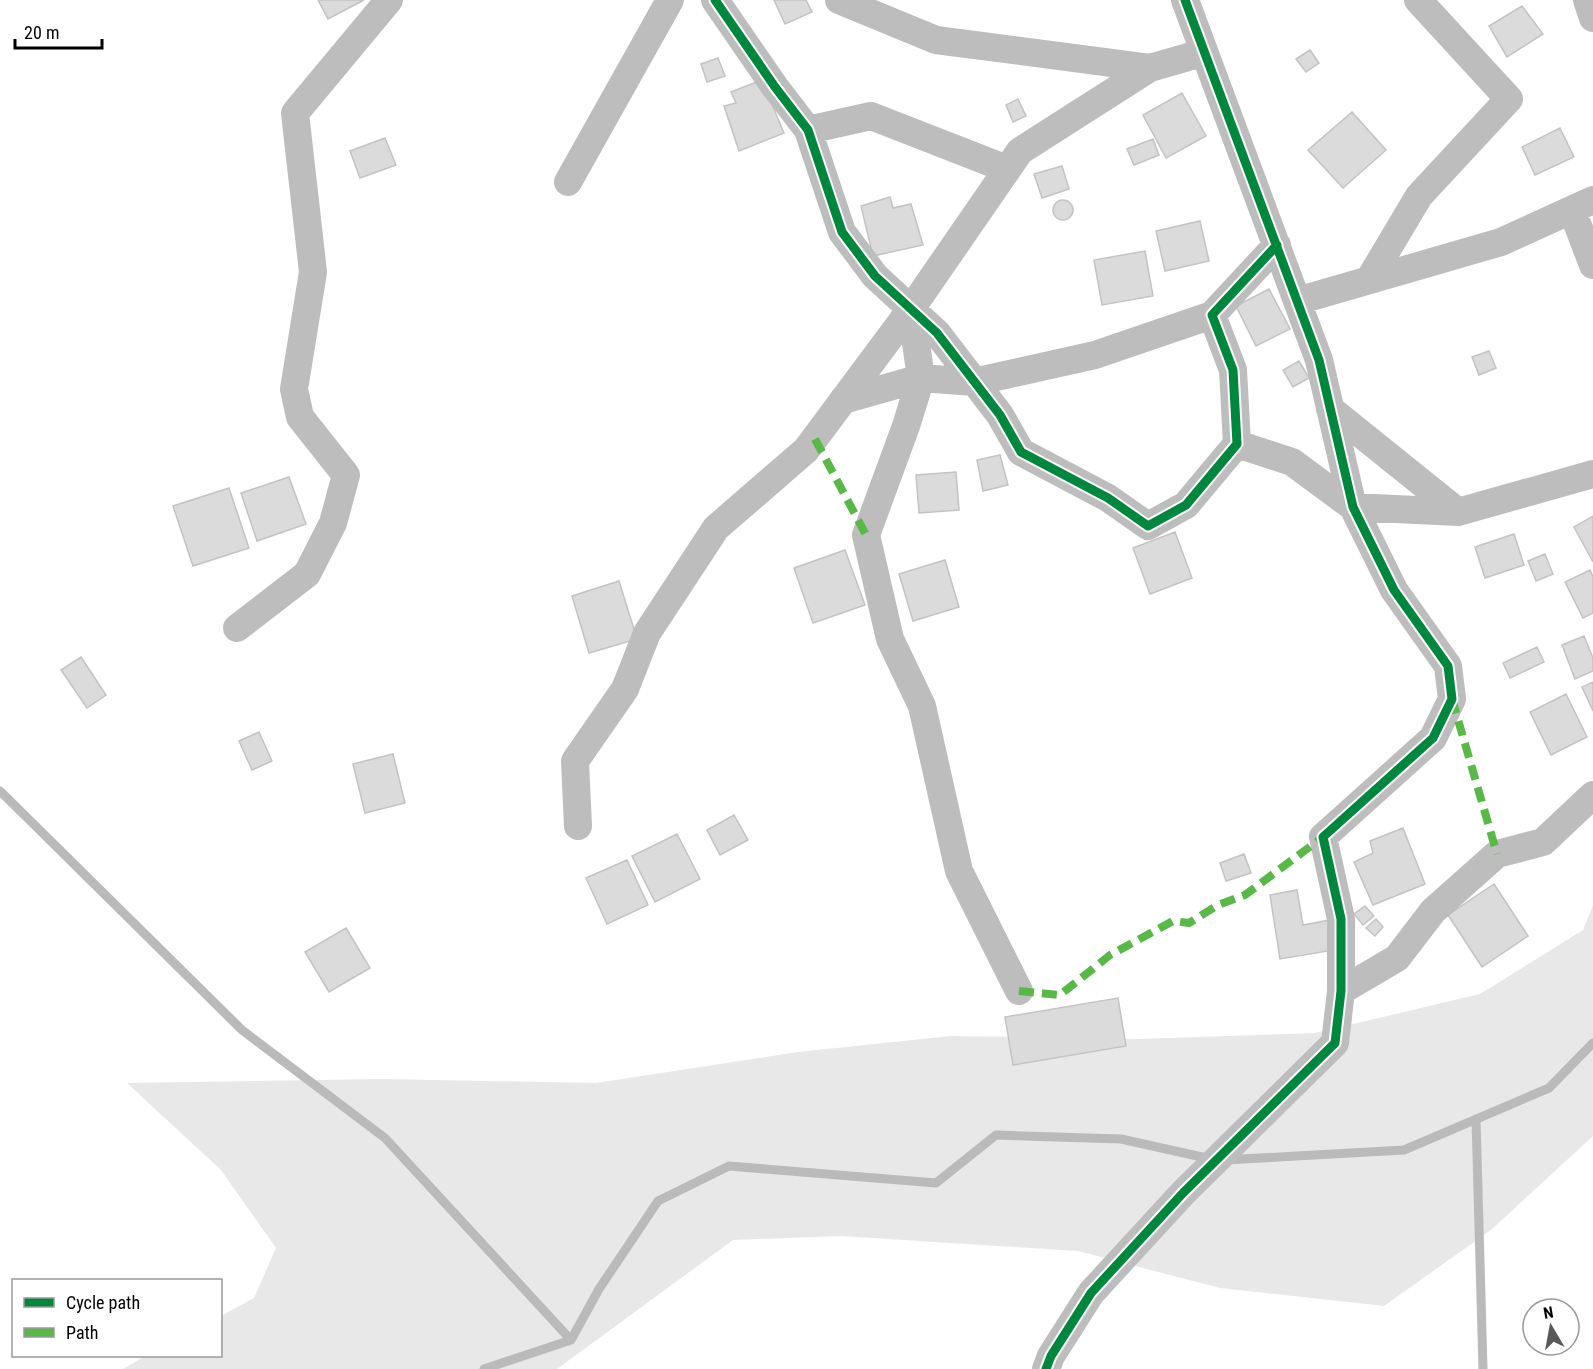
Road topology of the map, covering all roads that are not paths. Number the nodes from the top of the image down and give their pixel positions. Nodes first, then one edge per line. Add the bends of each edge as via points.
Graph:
1 (389, 0) edge
2 (670, 0) edge
3 (715, 0) edge
4 (839, 0) edge
5 (1185, 0) edge
6 (1418, 0) edge
7 (1587, 0) edge
8 (1593, 18) edge
9 (1202, 52) junction
10 (1150, 69) junction
11 (808, 130) junction
12 (1007, 170) junction
13 (568, 182) dead end
14 (1582, 205) edge
15 (1277, 245) junction
16 (1593, 265) edge
17 (1369, 280) junction
18 (1297, 301) junction
19 (911, 309) junction
20 (1212, 315) junction
21 (921, 378) junction
22 (974, 382) junction
23 (843, 400) junction
24 (1330, 409) junction
25 (1237, 444) junction
26 (1593, 474) edge
27 (1353, 507) junction
28 (1458, 512) junction
29 (237, 628) dead end
30 (1593, 795) edge
31 (578, 826) dead end
32 (1019, 990) dead end
33 (1341, 991) junction
34 (1046, 1369) edge

1 - 29 street via 295,113 313,272 294,389 300,417 345,475 333,523 307,573
2 - 13 street
3 - 11 street
4 - 10 street via 936,40
5 - 9 street
6 - 17 street via 1509,99 1419,196
7 - 8 street
9 - 10 street
9 - 15 street
10 - 12 street via 1020,151
11 - 12 street via 871,116
11 - 19 street via 842,232 875,276
12 - 19 street
14 - 16 street
14 - 17 street via 1501,242
15 - 18 street
15 - 20 street
17 - 18 street
18 - 24 street via 1319,360
19 - 21 street
19 - 22 street via 937,333
19 - 23 street
20 - 22 street via 1095,355
20 - 25 street via 1233,370
21 - 22 street
21 - 23 street
21 - 32 street via 866,536 890,639 922,706 959,871
22 - 25 street via 1000,415 1021,452 1108,498 1148,526 1186,505
23 - 31 street via 806,450 716,528 647,633 625,689 575,761
24 - 27 street
24 - 28 street
25 - 27 street via 1292,462
26 - 28 street
27 - 28 street
27 - 33 street via 1394,590 1448,666 1452,699 1433,738 1323,837 1341,919
30 - 33 street via 1544,842 1497,854 1433,911 1397,958
33 - 34 street via 1335,1043 1183,1193 1091,1293

